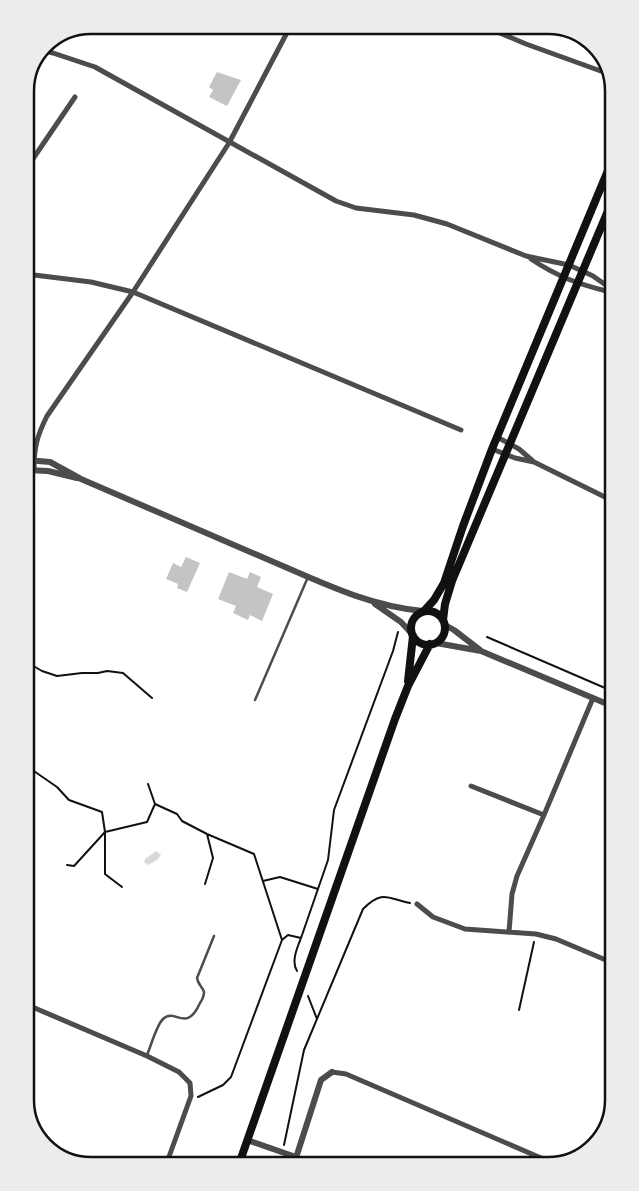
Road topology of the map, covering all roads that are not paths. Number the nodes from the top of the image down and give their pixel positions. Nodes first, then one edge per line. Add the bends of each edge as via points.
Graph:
1 (286, 34) edge
2 (505, 34) edge
3 (49, 51) edge
4 (602, 72) edge
5 (75, 97) dead end
6 (229, 143) junction
7 (34, 157) edge
8 (605, 178) edge
9 (605, 218) edge
10 (526, 256) junction
11 (569, 265) junction
12 (582, 271) junction
13 (34, 275) edge
14 (563, 278) junction
15 (577, 284) junction
16 (605, 285) edge
17 (605, 291) edge
18 (133, 292) junction
19 (461, 430) dead end
20 (497, 437) junction
21 (509, 443) junction
22 (34, 446) edge
23 (492, 449) junction
24 (505, 454) junction
25 (34, 460) edge
26 (534, 462) junction
27 (34, 470) edge
28 (81, 479) junction
29 (605, 497) edge
30 (308, 577) junction
31 (370, 601) junction
32 (424, 611) junction
33 (444, 622) junction
34 (413, 635) junction
35 (433, 644) junction
36 (481, 651) junction
37 (408, 686) junction
38 (593, 698) junction
39 (255, 700) dead end
40 (605, 703) edge
41 (471, 786) dead end
42 (544, 815) junction
43 (417, 904) road end
44 (509, 932) junction
45 (214, 936) dead end
46 (605, 960) edge
47 (34, 1008) edge
48 (147, 1056) junction
49 (332, 1072) joint
50 (247, 1140) junction
51 (169, 1157) edge
52 (241, 1157) edge
53 (290, 1157) edge
54 (296, 1157) edge
55 (539, 1157) edge

1 - 6 street
2 - 4 street
3 - 6 street via 95,67
5 - 7 street
6 - 10 street via 336,201 356,208 414,215 447,224
6 - 18 street
8 - 11 main road
9 - 12 main road
10 - 11 street
10 - 14 street
11 - 12 street
11 - 14 main road
12 - 15 main road
12 - 16 street
13 - 18 street via 90,282
14 - 15 street
14 - 20 main road
15 - 17 street
15 - 21 main road
18 - 19 street
18 - 22 street via 47,416
20 - 21 street
20 - 23 main road
21 - 24 main road
21 - 26 street
23 - 24 street
23 - 32 main road via 444,583
24 - 26 street
24 - 33 main road via 452,581
25 - 28 street via 50,462
26 - 29 street
27 - 28 street
28 - 30 street
30 - 31 street
30 - 39 lane
31 - 32 street
31 - 34 street via 401,622
32 - 33 main road via 435,612
32 - 34 main road via 414,618
33 - 35 main road via 444,632
33 - 36 street
34 - 35 main road via 424,644
34 - 37 main road
35 - 36 street
35 - 37 main road
36 - 38 street
37 - 50 main road
38 - 40 street
38 - 42 street
41 - 42 street
42 - 44 street via 517,876
43 - 44 street via 433,917 465,929
44 - 46 street via 556,939
45 - 48 lane via 197,978 204,995 197,1011 191,1018 167,1016 163,1019
47 - 48 street
48 - 51 street via 179,1072 190,1083 191,1096
49 - 54 street via 321,1080
49 - 55 street via 346,1074
50 - 52 main road
50 - 53 street

